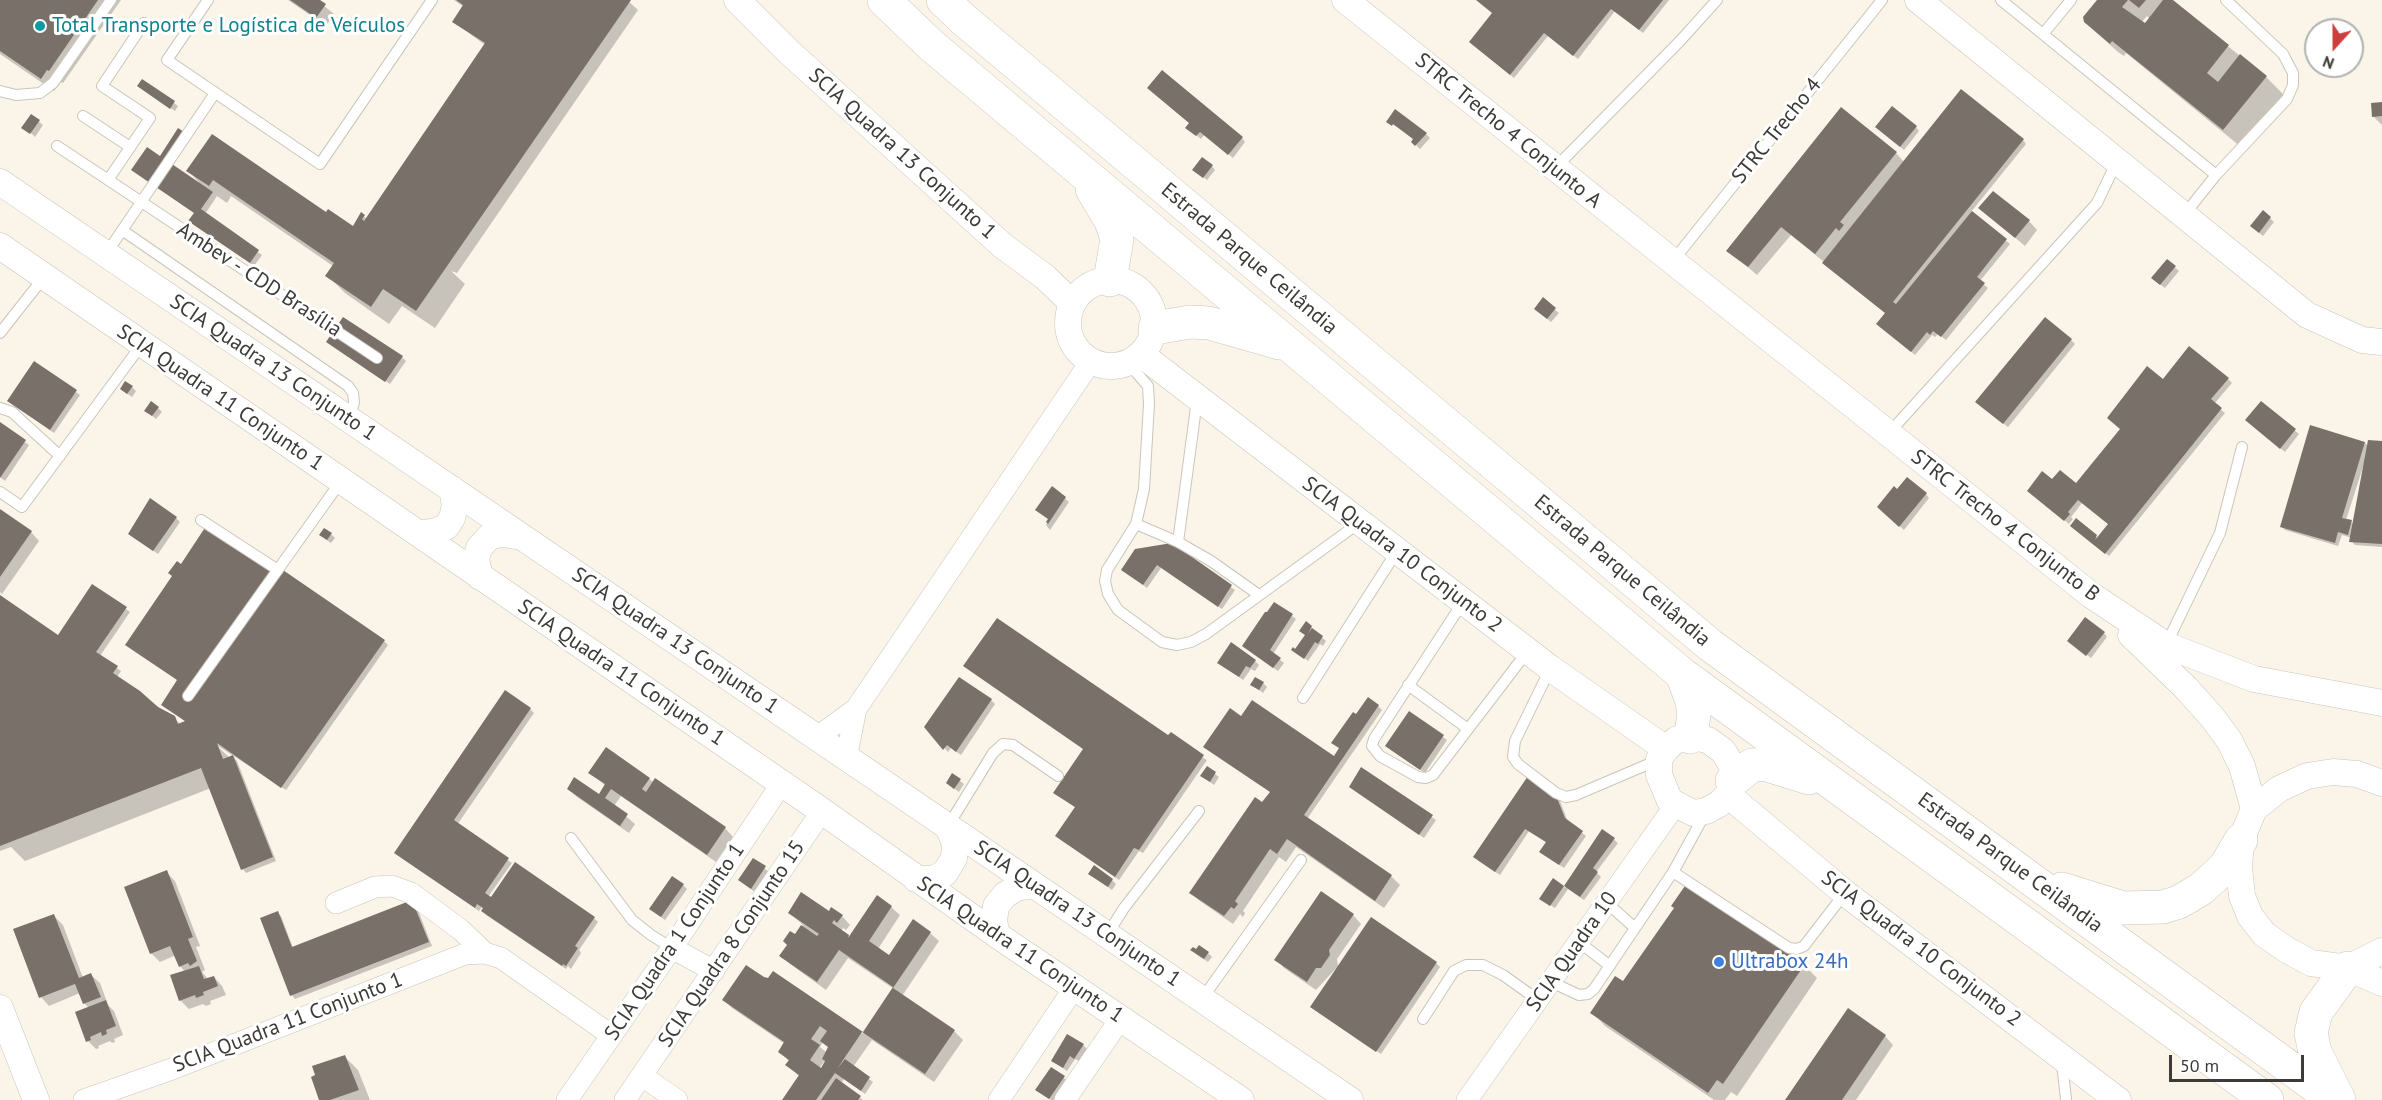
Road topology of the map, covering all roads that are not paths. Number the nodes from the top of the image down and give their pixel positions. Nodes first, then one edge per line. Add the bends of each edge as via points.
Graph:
1 (111, 0) edge
2 (208, 0) edge
3 (432, 0) edge
4 (737, 0) edge
5 (884, 0) edge
6 (943, 0) edge
7 (1345, 0) edge
8 (1717, 0) edge
9 (1882, 0) edge
10 (1918, 0) edge
11 (2001, 0) edge
12 (2071, 0) edge
13 (2226, 0) edge
14 (144, 23) dead end
15 (2043, 34) junction
16 (0, 91) edge
17 (215, 93) junction
18 (83, 116) dead end
19 (57, 147) dead end
20 (130, 147) junction
21 (2117, 160) junction
22 (1554, 169) junction
23 (1080, 170) junction
24 (2216, 175) junction
25 (108, 180) junction
26 (0, 182) edge
27 (141, 202) junction
28 (2184, 215) junction
29 (122, 230) junction
30 (0, 246) edge
31 (106, 254) junction
32 (1672, 263) junction
33 (45, 277) junction
34 (1110, 280) junction
35 (1072, 303) junction
36 (0, 333) edge
37 (2382, 342) edge
38 (142, 344) junction
39 (1290, 346) junction
40 (1142, 349) junction
41 (377, 358) dead end
42 (1091, 361) junction
43 (1197, 398) junction
44 (0, 408) edge
45 (350, 420) junction
46 (1887, 435) junction
47 (2242, 447) dead end
48 (60, 456) junction
49 (341, 480) junction
50 (452, 489) junction
51 (0, 492) edge
52 (201, 520) dead end
53 (1360, 523) junction
54 (1136, 524) junction
55 (419, 534) junction
56 (523, 537) junction
57 (1179, 542) junction
58 (1397, 551) junction
59 (278, 570) junction
60 (480, 577) junction
61 (1259, 595) junction
62 (2091, 595) junction
63 (1463, 602) junction
64 (2166, 645) junction
65 (1528, 651) junction
66 (1550, 668) junction
67 (1682, 674) junction
68 (1408, 685) junction
69 (188, 696) dead end
70 (1303, 698) dead end
71 (2382, 703) edge
72 (856, 709) junction
73 (1468, 729) junction
74 (816, 738) junction
75 (1672, 748) junction
76 (846, 759) junction
77 (1058, 776) dead end
78 (782, 783) junction
79 (2382, 783) edge
80 (1730, 788) junction
81 (1859, 803) junction
82 (1676, 804) junction
83 (2254, 809) junction
84 (822, 811) junction
85 (1199, 811) dead end
86 (1706, 811) junction
87 (948, 826) junction
88 (572, 838) dead end
89 (2241, 840) junction
90 (1301, 860) dead end
91 (1673, 872) junction
92 (916, 879) junction
93 (2031, 879) junction
94 (1033, 885) junction
95 (1845, 893) junction
96 (336, 903) dead end
97 (1606, 903) junction
98 (1635, 928) junction
99 (997, 935) junction
100 (1107, 935) junction
101 (1579, 942) junction
102 (672, 948) junction
103 (2382, 951) edge
104 (485, 953) junction
105 (1610, 966) junction
106 (2348, 968) junction
107 (714, 971) junction
108 (1551, 982) junction
109 (2382, 983) edge
110 (1074, 988) junction
111 (1202, 999) junction
112 (1538, 1000) junction
113 (0, 1008) edge
114 (1121, 1018) junction
115 (1423, 1019) dead end
116 (611, 1035) junction
117 (2061, 1056) junction
118 (642, 1076) junction
119 (2261, 1098) edge
120 (36, 1100) edge
121 (84, 1100) edge
122 (567, 1100) edge
123 (626, 1100) edge
124 (676, 1100) edge
125 (999, 1100) edge
126 (1065, 1100) edge
127 (1241, 1100) edge
128 (1350, 1100) edge
129 (1467, 1100) edge
130 (2066, 1100) edge
131 (2118, 1100) edge
132 (2334, 1100) edge
133 (2338, 1100) edge

1 - 16 lane via 53,83 40,93 16,95
2 - 17 lane via 167,60
3 - 17 lane via 320,164
4 - 35 street, SCIA Quadra 13 Conjunto 1 via 1003,246
5 - 23 highway, Estrada Parque Ceilândia
6 - 93 highway, Estrada Parque Ceilândia via 1710,645
7 - 22 street, STRC Trecho 4 Conjunto A
8 - 22 lane
9 - 32 lane, STRC Trecho 4
10 - 21 street
11 - 15 lane
12 - 15 lane
13 - 24 lane via 2283,54 2293,85 2287,99
14 - 20 lane via 102,86 150,118
15 - 24 lane
17 - 27 lane
18 - 20 lane
19 - 25 lane, Ambev - CDD Brasília
20 - 25 lane
21 - 28 street
21 - 46 lane via 2097,202
22 - 32 street, STRC Trecho 4 Conjunto A
23 - 34 highway via 1111,221 1117,239
23 - 39 highway, Estrada Parque Ceilândia
24 - 28 lane
25 - 27 lane, Ambev - CDD Brasília
26 - 31 street, SCIA Quadra 13 Conjunto 1
27 - 29 lane
27 - 41 lane, Ambev - CDD Brasília
28 - 37 street via 2307,315 2362,340
29 - 31 lane
29 - 45 lane via 348,386 354,402
30 - 33 street, SCIA Quadra 11 Conjunto 1
31 - 45 street, SCIA Quadra 13 Conjunto 1
32 - 46 street, STRC Trecho 4 Conjunto B
33 - 36 lane
33 - 38 street, SCIA Quadra 11 Conjunto 1
34 - 35 street via 1083,290
34 - 40 street via 1128,283 1144,294 1153,310
35 - 42 street via 1068,318 1071,339
38 - 48 lane
38 - 49 street, SCIA Quadra 11 Conjunto 1
39 - 40 highway via 1209,323 1190,322
39 - 67 highway, Estrada Parque Ceilândia
40 - 42 street via 1113,367
40 - 43 street, SCIA Quadra 10 Conjunto 2
40 - 54 lane via 1149,404 1144,489
42 - 72 street
43 - 53 street, SCIA Quadra 10 Conjunto 2
43 - 57 lane
44 - 48 lane via 12,412
45 - 50 street, SCIA Quadra 13 Conjunto 1
46 - 62 street, STRC Trecho 4 Conjunto B
47 - 64 lane via 2220,532
48 - 51 lane via 22,507
49 - 55 street, SCIA Quadra 11 Conjunto 1
49 - 59 lane
50 - 55 street via 455,506 446,527
50 - 56 street, SCIA Quadra 13 Conjunto 1
52 - 59 lane
53 - 58 street, SCIA Quadra 10 Conjunto 2
53 - 61 lane
54 - 57 lane
54 - 61 lane via 1107,570 1105,581 1118,610 1162,642 1191,642
55 - 60 street, SCIA Quadra 11 Conjunto 1
56 - 60 street via 490,536 479,548 476,559
56 - 74 street, SCIA Quadra 13 Conjunto 1
57 - 61 lane
58 - 63 street, SCIA Quadra 10 Conjunto 2
58 - 70 lane
59 - 69 lane
60 - 78 street, SCIA Quadra 11 Conjunto 1
62 - 64 street, STRC Trecho 4 Conjunto B
62 - 83 street via 2212,717 2242,766
63 - 65 street, SCIA Quadra 10 Conjunto 2
63 - 68 lane
64 - 71 street, STRC Trecho 4 Conjunto B via 2254,679
65 - 66 street, SCIA Quadra 10 Conjunto 2
65 - 73 lane
66 - 75 street, SCIA Quadra 10 Conjunto 2
66 - 75 lane via 1515,741 1513,757 1556,793 1576,795
67 - 75 highway via 1694,716
67 - 81 highway, Estrada Parque Ceilândia
68 - 73 lane
68 - 73 lane via 1374,739 1372,746 1380,756 1411,775 1426,778 1433,775
72 - 74 street
72 - 76 street
74 - 76 street, SCIA Quadra 13 Conjunto 1
75 - 80 street via 1708,741 1724,751 1733,767
75 - 82 street via 1660,782 1670,801
76 - 87 street, SCIA Quadra 13 Conjunto 1
77 - 87 lane via 1012,745 1003,744 997,747
78 - 84 street, SCIA Quadra 11 Conjunto 1
78 - 102 street, SCIA Quadra 1 Conjunto 1
79 - 83 street via 2357,774 2307,776 2279,789
80 - 81 highway via 1752,765 1764,764 1809,777
80 - 86 street
80 - 95 street, SCIA Quadra 10 Conjunto 2
81 - 119 highway, Estrada Parque Ceilândia
82 - 86 street via 1693,813
82 - 97 street, SCIA Quadra 10
83 - 89 street
84 - 92 street, SCIA Quadra 11 Conjunto 1
84 - 107 street, SCIA Quadra 8 Conjunto 15
85 - 100 lane
86 - 91 lane
87 - 92 street via 956,844 954,858 945,873 933,879
87 - 94 street, SCIA Quadra 13 Conjunto 1
88 - 102 lane via 632,920
89 - 93 highway via 2225,867 2201,889 2163,907 2123,908
89 - 106 street via 2242,896 2250,916 2264,934 2311,963
90 - 111 lane
91 - 95 lane via 1789,948 1797,949 1804,946
91 - 98 lane
92 - 99 street, SCIA Quadra 11 Conjunto 1
93 - 132 highway, Estrada Parque Ceilândia
94 - 99 street via 1016,888 996,906
94 - 100 street, SCIA Quadra 13 Conjunto 1
95 - 117 street, SCIA Quadra 10 Conjunto 2
96 - 104 street via 375,887 392,886 411,893
97 - 98 lane
97 - 101 street, SCIA Quadra 10
98 - 105 lane
99 - 110 street, SCIA Quadra 11 Conjunto 1
100 - 111 street, SCIA Quadra 13 Conjunto 1
101 - 105 lane
101 - 108 street, SCIA Quadra 10
102 - 107 street
102 - 116 street, SCIA Quadra 1 Conjunto 1
103 - 106 street
104 - 116 street via 501,958
104 - 121 street, SCIA Quadra 11 Conjunto 1 via 465,954
105 - 108 lane via 1588,994 1579,995
106 - 109 street
106 - 133 highway via 2316,1012 2311,1033 2315,1052
107 - 118 street, SCIA Quadra 8 Conjunto 15
108 - 112 street, SCIA Quadra 10
110 - 114 street, SCIA Quadra 11 Conjunto 1
110 - 125 street
111 - 128 street, SCIA Quadra 13 Conjunto 1
112 - 115 lane via 1503,975 1483,965 1466,964 1454,970
112 - 129 street, SCIA Quadra 10
113 - 120 street
114 - 126 street
114 - 127 street, SCIA Quadra 11 Conjunto 1
116 - 122 street, SCIA Quadra 1 Conjunto 1
117 - 130 lane
117 - 131 street, SCIA Quadra 10 Conjunto 2
118 - 123 street, SCIA Quadra 8 Conjunto 15
118 - 124 street

